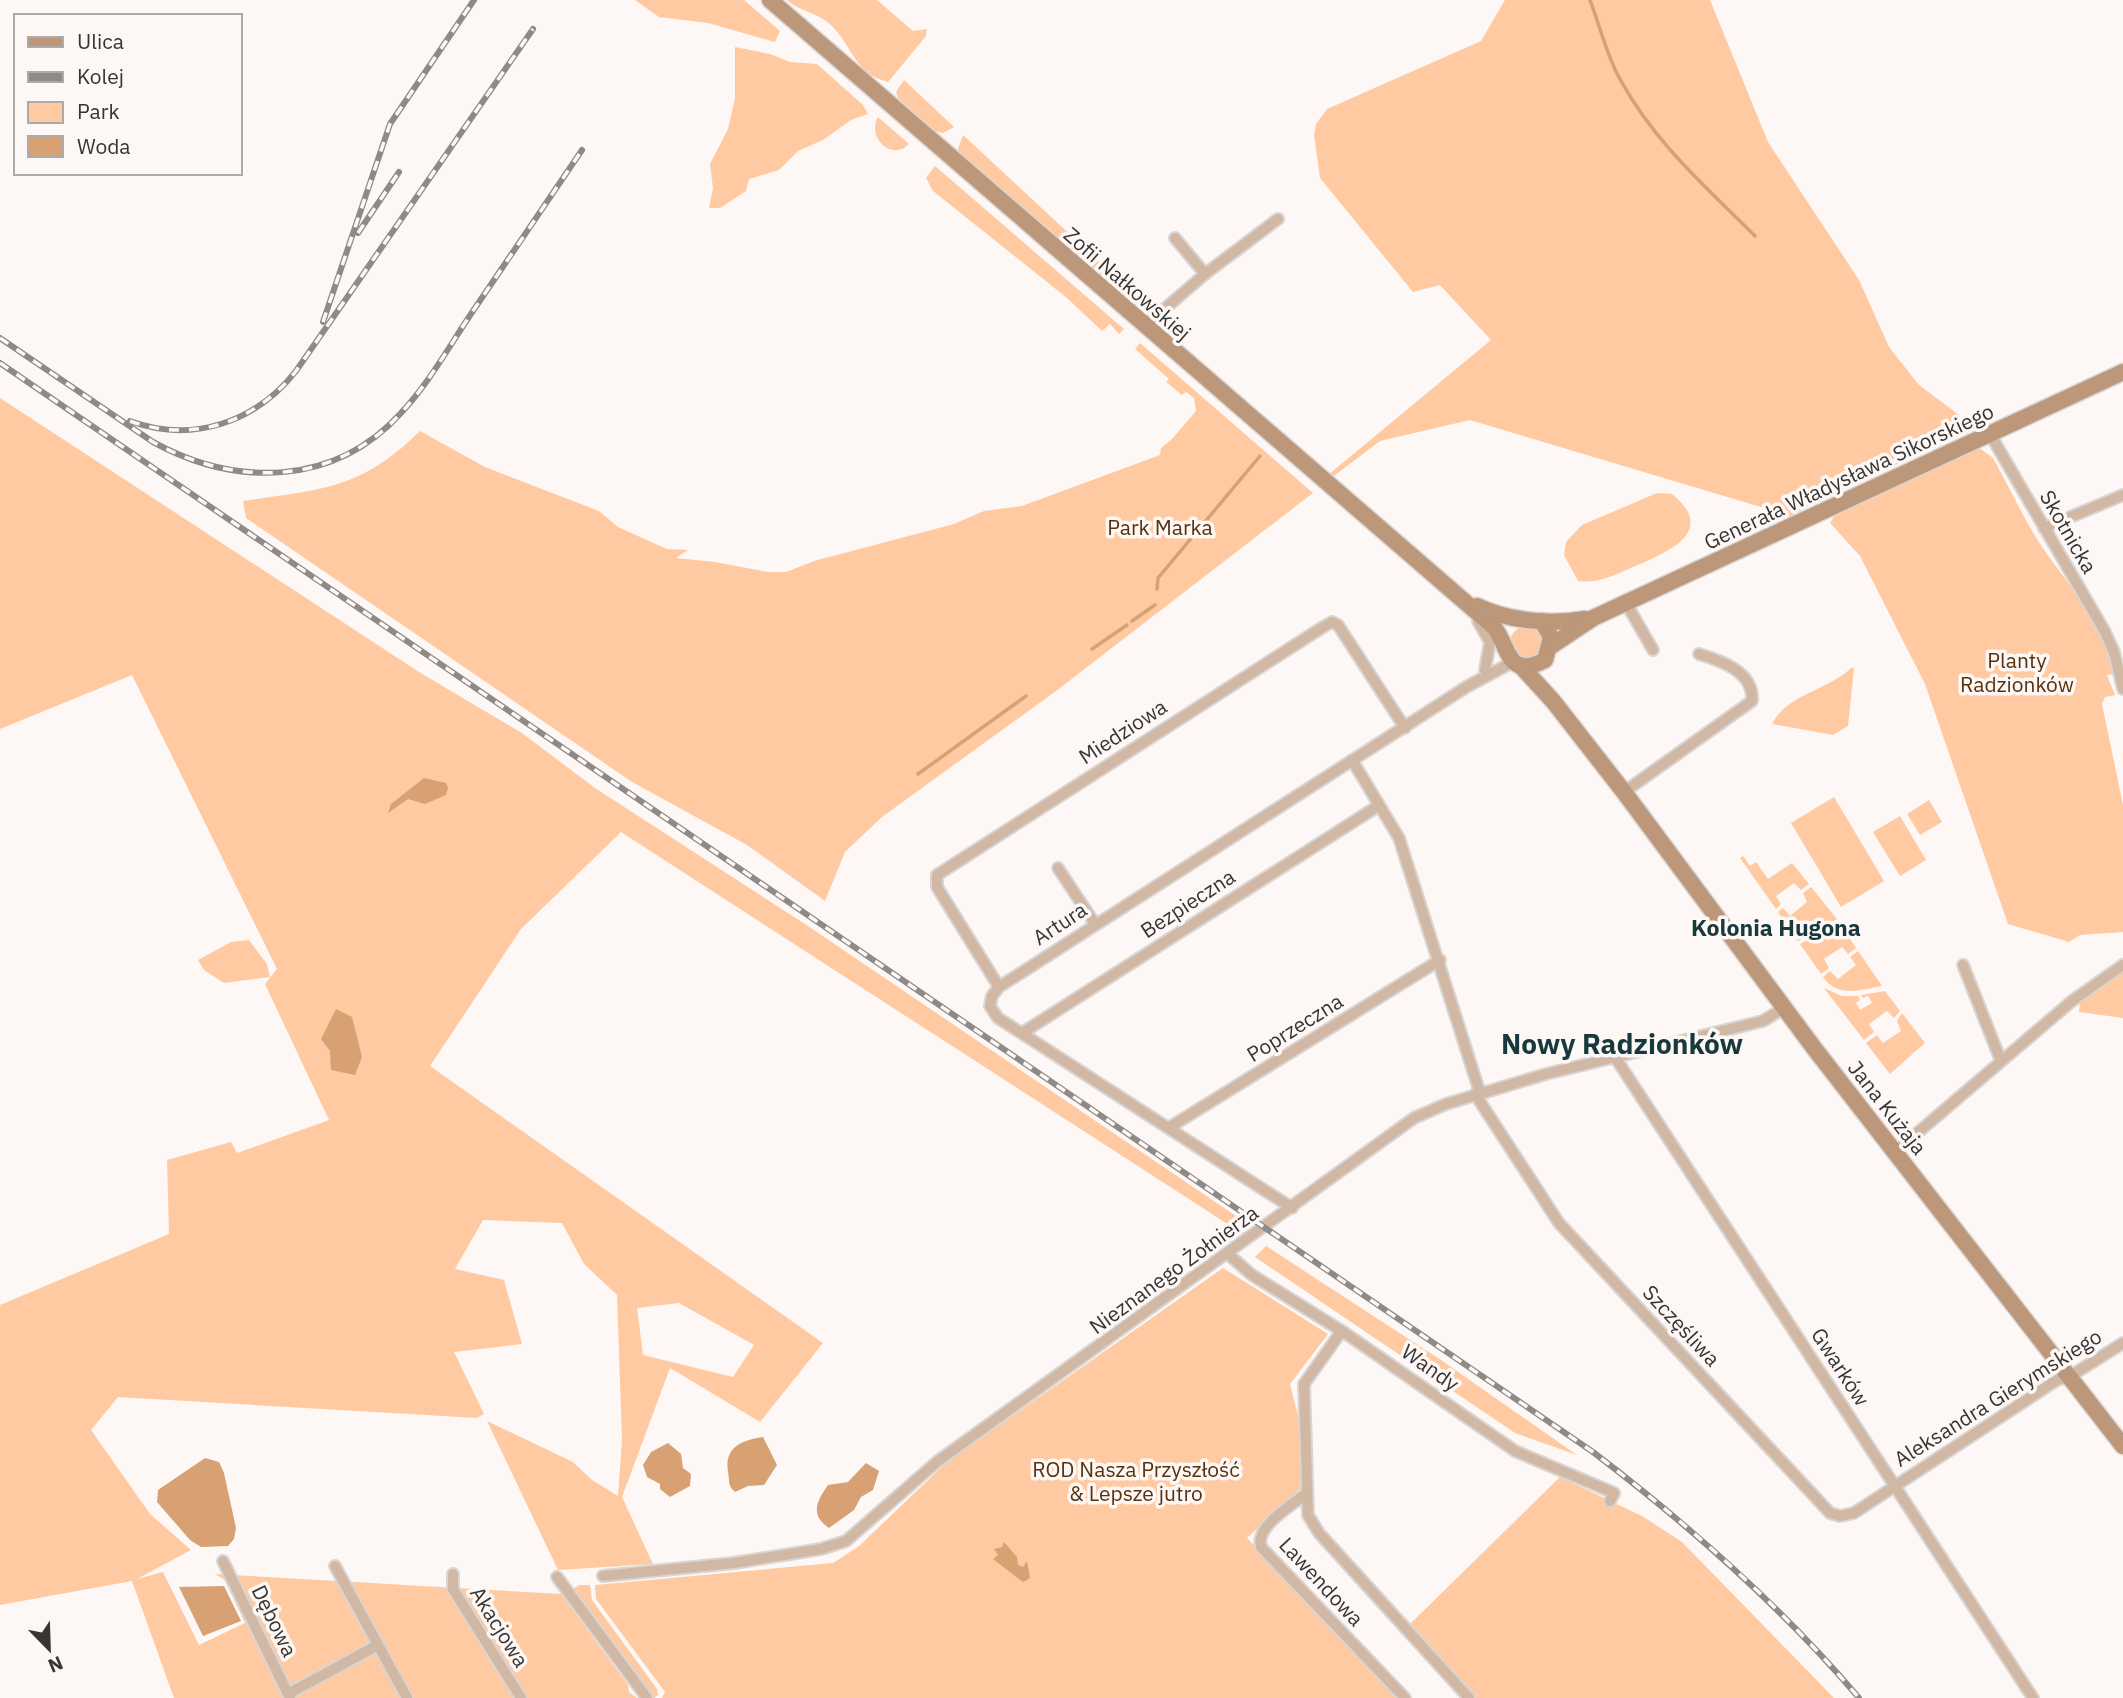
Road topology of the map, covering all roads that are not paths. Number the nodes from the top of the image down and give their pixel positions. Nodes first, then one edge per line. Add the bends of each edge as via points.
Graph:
1 (770, 0) edge
2 (1278, 219) dead end
3 (1175, 239) dead end
4 (1205, 274) junction
5 (1144, 327) junction
6 (2123, 373) edge
7 (1990, 434) junction
8 (2123, 495) edge
9 (2044, 528) junction
10 (1459, 597) junction
11 (1626, 603) junction
12 (1593, 618) junction
13 (1534, 619) junction
14 (1653, 650) dead end
15 (1548, 653) junction
16 (1699, 654) dead end
17 (1510, 655) junction
18 (1485, 670) junction
19 (1468, 686) junction
20 (2123, 689) edge
21 (1553, 701) junction
22 (1405, 727) junction
23 (1352, 760) junction
24 (1624, 792) junction
25 (1375, 808) dead end
26 (1058, 868) dead end
27 (1095, 924) junction
28 (1440, 960) junction
29 (1963, 965) dead end
30 (2123, 965) edge
31 (999, 987) junction
32 (1784, 1008) junction
33 (1022, 1033) junction
34 (1615, 1057) junction
35 (2001, 1061) junction
36 (1478, 1094) junction
37 (1170, 1127) junction
38 (1895, 1152) junction
39 (1292, 1208) junction
40 (1228, 1254) junction
41 (1340, 1332) junction
42 (2123, 1343) edge
43 (2069, 1377) junction
44 (2123, 1446) edge
45 (1894, 1486) junction
46 (1307, 1493) junction
47 (1610, 1501) dead end
48 (223, 1561) dead end
49 (335, 1566) dead end
50 (453, 1574) dead end
51 (603, 1576) dead end
52 (557, 1577) dead end
53 (378, 1645) junction
54 (289, 1696) edge
55 (407, 1698) edge
56 (521, 1698) edge
57 (647, 1698) edge
58 (1405, 1698) edge
59 (1469, 1698) edge
60 (2033, 1698) edge

1 - 5 street, Zofii Nałkowskiej
2 - 4 street
3 - 4 street
4 - 5 street
5 - 10 street, Zofii Nałkowskiej
6 - 7 street, Generała Władysława Sikorskiego
7 - 9 street, Skotnicka
7 - 11 street, Generała Władysława Sikorskiego
8 - 9 street
9 - 20 street, Skotnicka via 2110,643
10 - 13 street via 1492,613
10 - 17 street, Jana Kużaja via 1494,627
10 - 18 street via 1486,631 1490,653
11 - 12 street, Generała Władysława Sikorskiego
11 - 14 street
12 - 13 street
12 - 15 street
13 - 15 street via 1551,637
13 - 17 street via 1512,624
15 - 17 street via 1529,666
15 - 21 street, Jana Kużaja via 1545,671
16 - 24 street via 1737,669 1753,693 1752,701
17 - 18 street, Artura
17 - 19 street, Artura
17 - 21 street, Jana Kużaja
18 - 19 street, Artura
19 - 22 street, Artura
21 - 24 street, Jana Kużaja
22 - 23 street, Artura
22 - 31 street, Miedziowa via 1332,622 935,879
23 - 27 street, Artura
23 - 28 street, Szczęśliwa via 1399,838
24 - 32 street, Jana Kużaja
25 - 33 street, Bezpieczna
26 - 27 street
27 - 31 street, Artura
28 - 36 street, Szczęśliwa
28 - 37 street, Poprzeczna
29 - 35 street
30 - 35 street
31 - 33 street via 990,1001 992,1012
32 - 34 street, Nieznanego Żołnierza via 1763,1021
32 - 38 street, Jana Kużaja
33 - 37 street
34 - 36 street, Nieznanego Żołnierza
34 - 45 street, Gwarków
35 - 38 street
36 - 39 street, Nieznanego Żołnierza via 1414,1118
36 - 45 street, Szczęśliwa via 1559,1223 1816,1500 1840,1516 1854,1513
37 - 39 street
38 - 43 street, Jana Kużaja
39 - 40 street, Nieznanego Żołnierza
40 - 41 street, Wandy via 1252,1275
40 - 51 street, Nieznanego Żołnierza via 938,1461 846,1541 734,1563
41 - 46 street, Lawendowa via 1304,1384
41 - 47 street, Wandy via 1515,1451 1614,1493
42 - 43 street, Aleksandra Gierymskiego
43 - 44 street, Jana Kużaja
43 - 45 street, Aleksandra Gierymskiego via 2057,1380
45 - 60 street, Gwarków
46 - 58 street, Lawendowa via 1265,1529 1261,1548
46 - 59 street, Lawendowa via 1308,1515 1319,1533
48 - 54 street, Dębowa
49 - 53 street
50 - 56 street, Akacjowa via 453,1589
52 - 57 street
53 - 54 street
53 - 55 street

